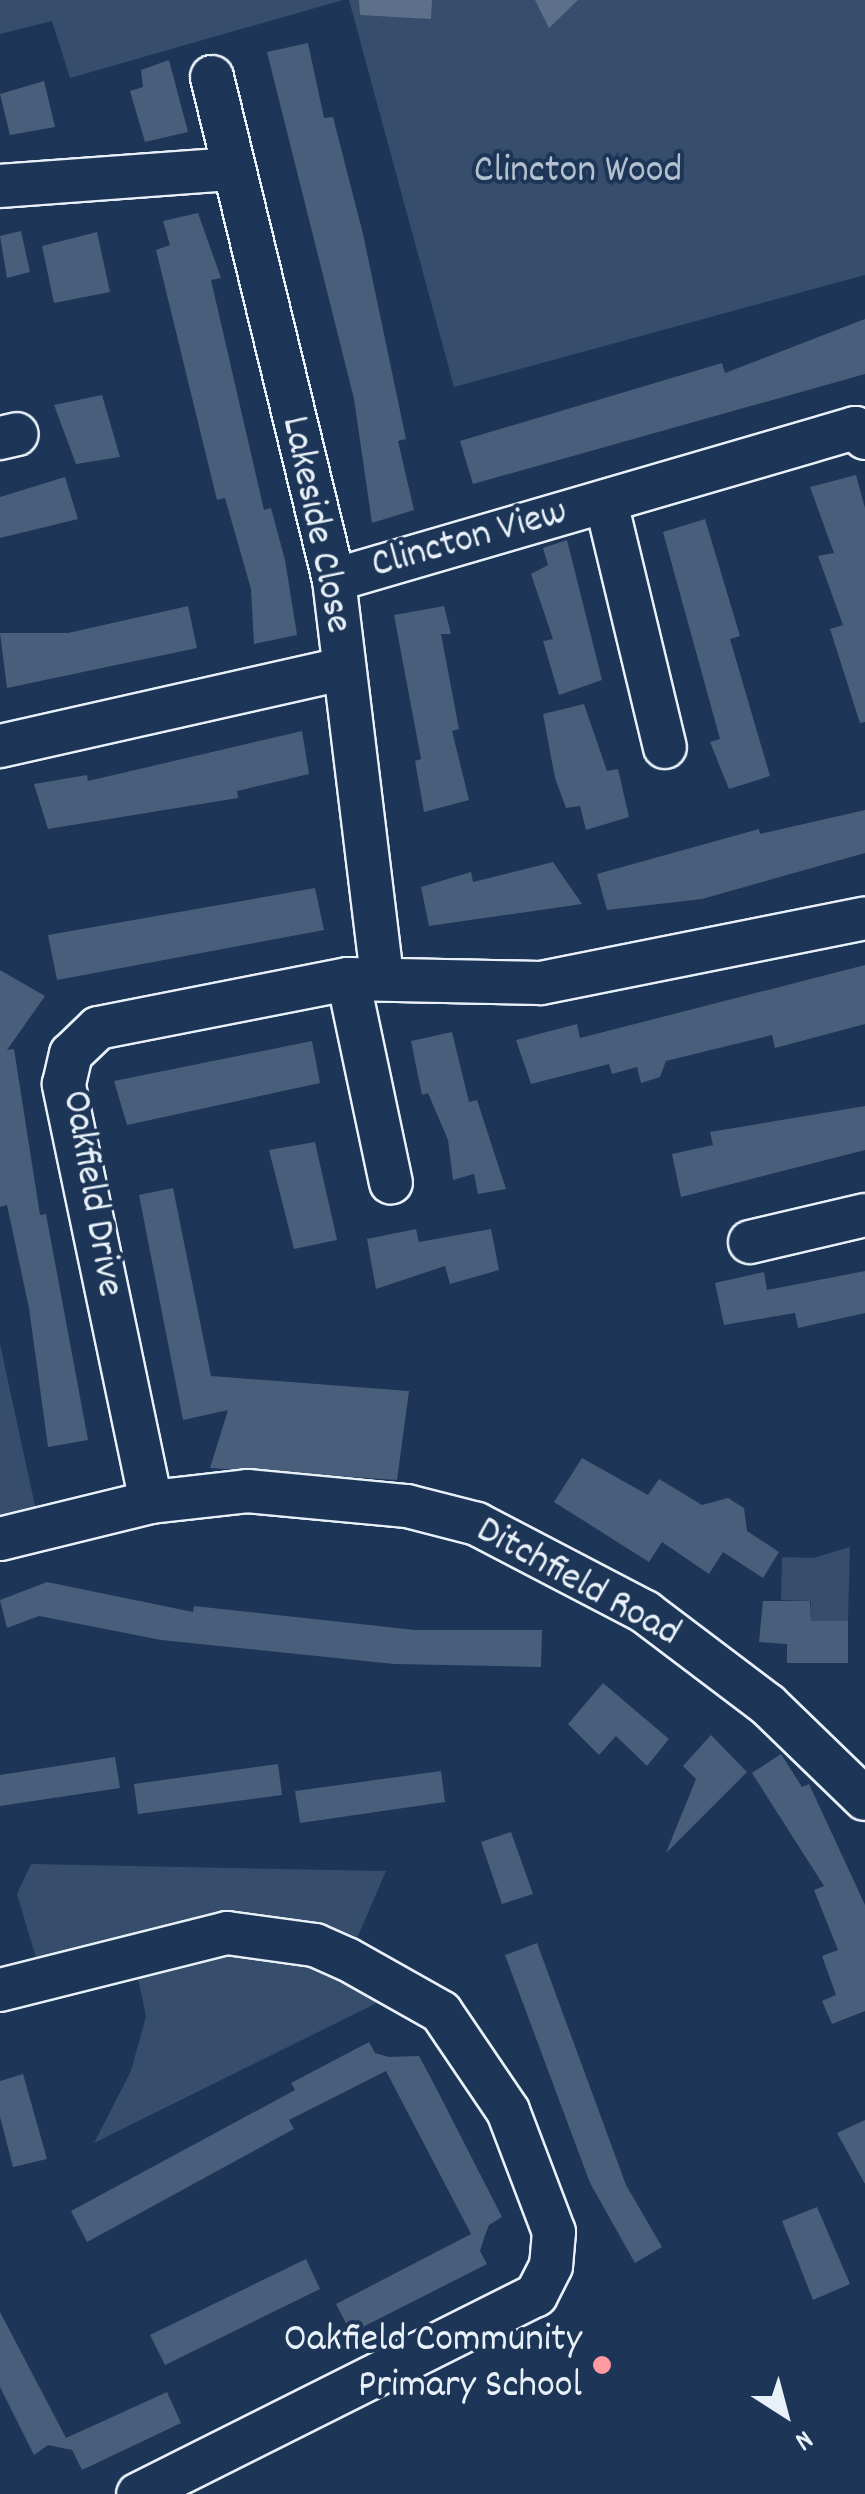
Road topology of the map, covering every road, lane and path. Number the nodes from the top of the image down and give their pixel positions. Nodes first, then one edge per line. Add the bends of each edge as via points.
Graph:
1 (212, 78) dead end
2 (232, 169) junction
3 (0, 186) edge
4 (865, 438) edge
5 (606, 502) junction
6 (334, 580) junction
7 (342, 669) junction
8 (0, 746) edge
9 (665, 747) dead end
10 (865, 918) edge
11 (365, 978) junction
12 (390, 1182) dead end
13 (865, 1215) edge
14 (750, 1242) dead end
15 (151, 1502) junction
16 (0, 1539) edge
17 (865, 1799) edge
18 (0, 1990) edge
19 (138, 2494) edge

1 - 2 street, Lakeside Close
2 - 3 street
2 - 6 street, Lakeside Close
4 - 5 street, Clincton View via 855,428
5 - 6 street, Clincton View
5 - 9 street, Clincton View
6 - 7 street, Lakeside Close
7 - 8 street
7 - 11 street, Lakeside Close
10 - 11 street, Oakfield Drive via 541,984
11 - 12 street
11 - 15 street, Oakfield Drive via 98,1028 71,1054 64,1084
13 - 14 street
15 - 16 street, Ditchfield Road
15 - 17 street, Ditchfield Road via 247,1490 407,1506 477,1524 645,1612 768,1705
18 - 19 street via 227,1933 316,1945 407,1988 451,2025 508,2111 554,2232 552,2266 536,2295

